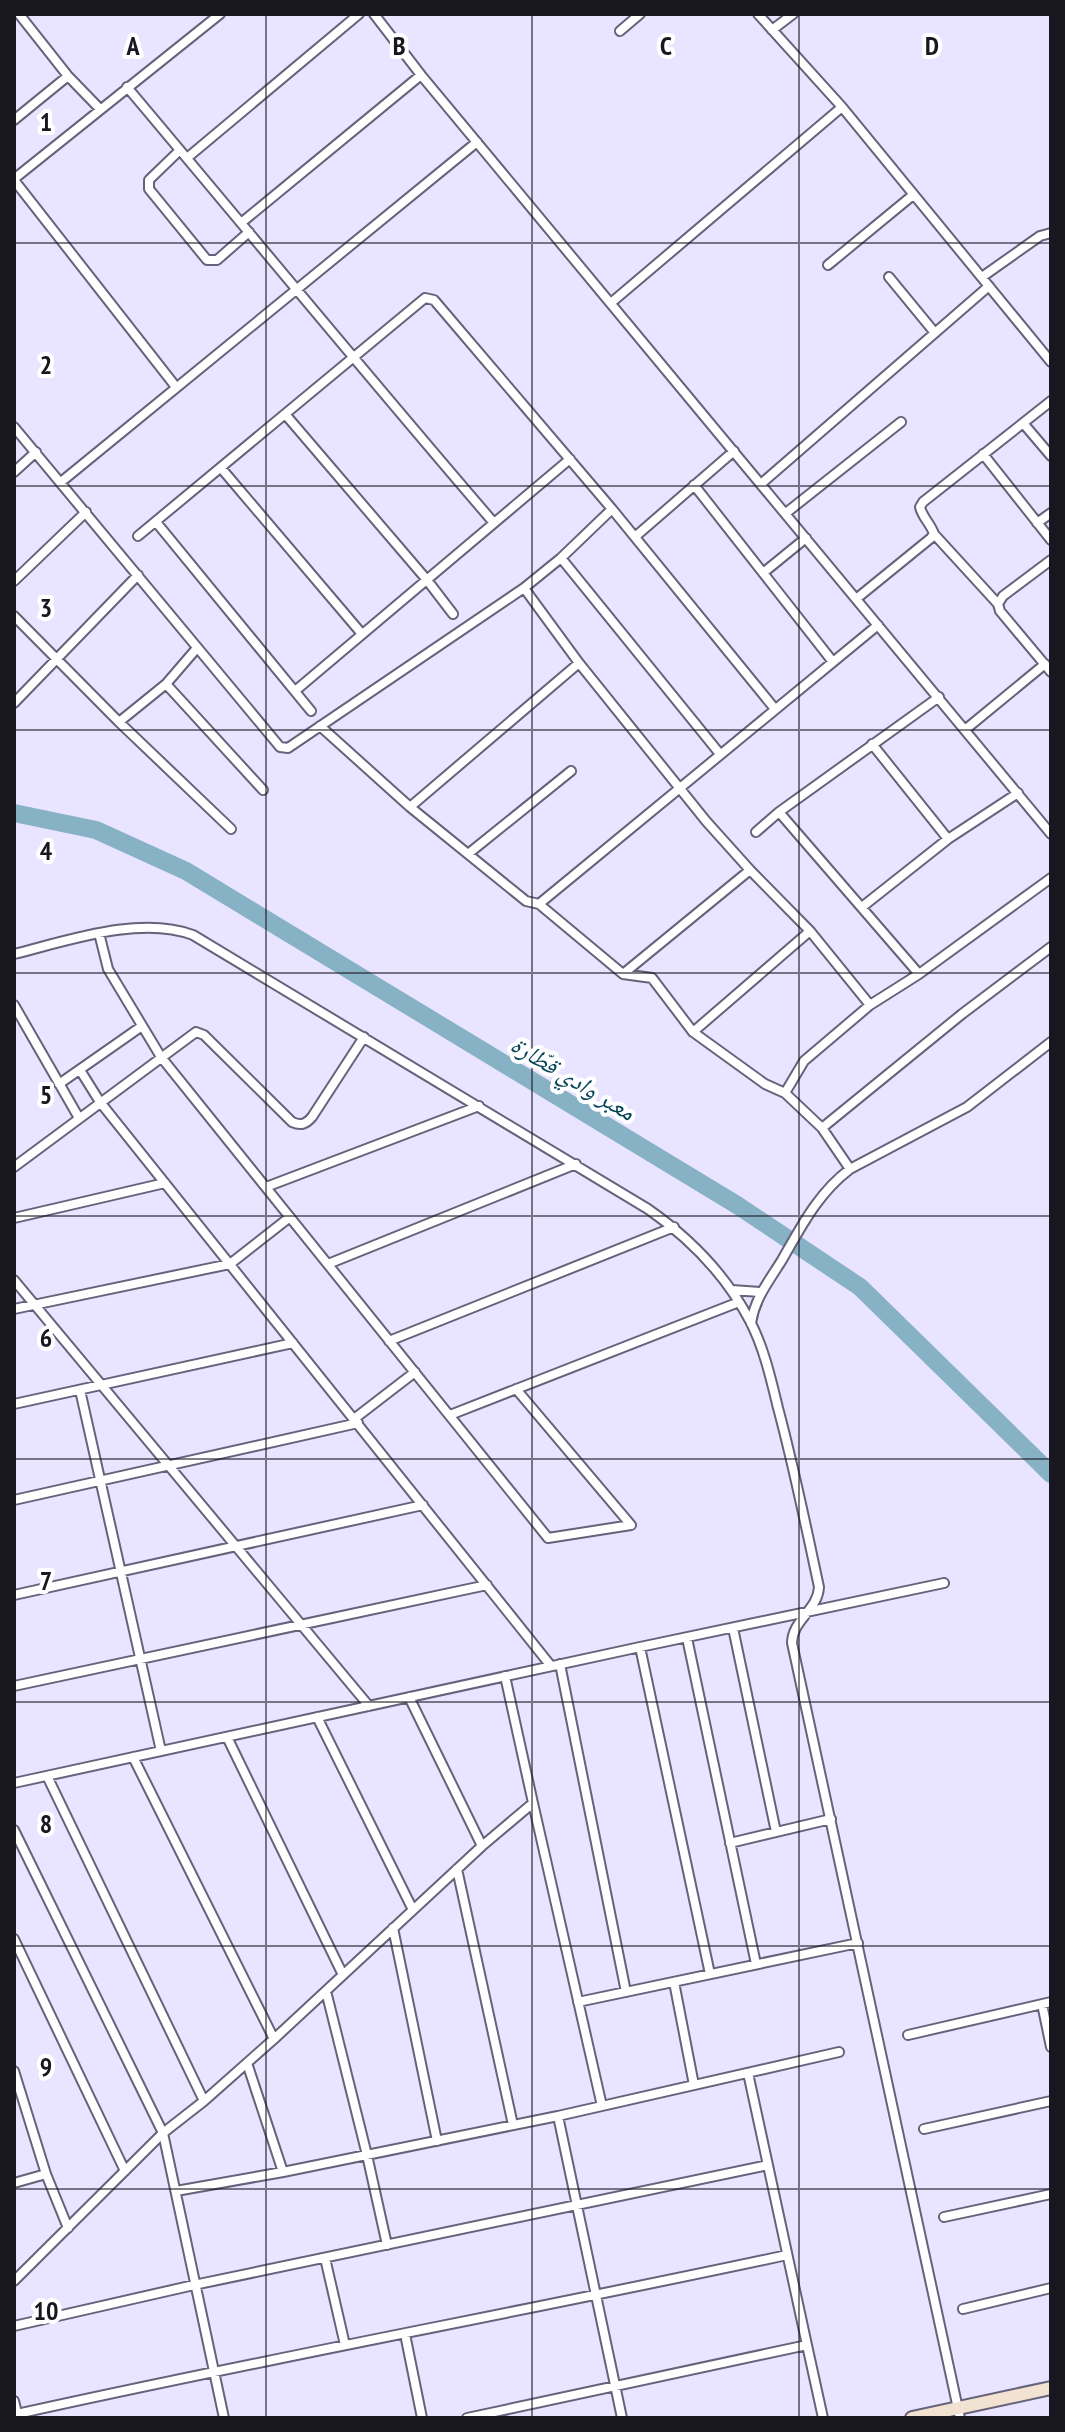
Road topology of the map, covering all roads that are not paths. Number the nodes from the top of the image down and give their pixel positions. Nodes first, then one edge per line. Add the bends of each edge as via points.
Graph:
1 (220, 14) edge
2 (359, 14) edge
3 (640, 14) edge
4 (758, 14) edge
5 (793, 14) edge
6 (379, 16) edge
7 (18, 19) edge
8 (772, 30) junction
9 (620, 31) dead end
10 (421, 75) junction
11 (68, 76) junction
12 (127, 87) junction
13 (842, 107) junction
14 (100, 109) junction
15 (14, 120) edge
16 (477, 142) junction
17 (180, 150) junction
18 (187, 158) junction
19 (14, 179) edge
20 (913, 195) junction
21 (241, 223) junction
22 (249, 232) junction
23 (1051, 233) edge
24 (828, 265) dead end
25 (889, 277) dead end
26 (982, 277) junction
27 (989, 286) junction
28 (297, 288) junction
29 (612, 302) junction
30 (935, 333) junction
31 (352, 358) junction
32 (1051, 362) edge
33 (176, 387) junction
34 (1051, 401) edge
35 (285, 414) junction
36 (901, 422) dead end
37 (1023, 423) junction
38 (14, 427) edge
39 (734, 451) junction
40 (36, 452) junction
41 (983, 454) junction
42 (1051, 456) edge
43 (570, 459) junction
44 (221, 468) junction
45 (14, 472) edge
46 (61, 482) junction
47 (762, 483) junction
48 (694, 485) junction
49 (612, 509) junction
50 (86, 512) junction
51 (786, 513) junction
52 (1051, 513) edge
53 (156, 522) junction
54 (494, 523) junction
55 (1037, 523) junction
56 (934, 534) junction
57 (138, 536) dead end
58 (636, 536) junction
59 (806, 538) junction
60 (1051, 540) edge
61 (561, 558) junction
62 (1051, 560) edge
63 (763, 573) junction
64 (138, 575) junction
65 (427, 580) junction
66 (14, 581) edge
67 (524, 588) junction
68 (856, 599) junction
69 (998, 604) junction
70 (453, 614) dead end
71 (14, 616) edge
72 (878, 625) junction
73 (362, 634) junction
74 (197, 648) junction
75 (56, 658) junction
76 (833, 662) junction
77 (579, 663) junction
78 (1048, 668) edge
79 (166, 684) junction
80 (295, 691) junction
81 (939, 697) junction
82 (14, 703) edge
83 (775, 709) junction
84 (311, 711) dead end
85 (119, 722) junction
86 (320, 726) junction
87 (966, 729) junction
88 (872, 744) junction
89 (720, 754) junction
90 (571, 771) dead end
91 (679, 787) junction
92 (263, 790) dead end
93 (1018, 793) junction
94 (410, 807) junction
95 (779, 812) junction
96 (231, 829) dead end
97 (756, 832) dead end
98 (1051, 834) edge
99 (948, 839) junction
100 (468, 854) junction
101 (750, 870) junction
102 (1051, 878) edge
103 (539, 904) junction
104 (862, 907) junction
105 (810, 931) junction
106 (99, 933) junction
107 (1051, 947) edge
108 (14, 954) edge
109 (623, 974) junction
110 (919, 974) junction
111 (14, 1005) edge
112 (870, 1005) junction
113 (142, 1026) junction
114 (693, 1032) junction
115 (364, 1037) junction
116 (1051, 1042) edge
117 (161, 1057) junction
118 (80, 1070) junction
119 (59, 1084) junction
120 (785, 1093) junction
121 (100, 1102) junction
122 (479, 1106) junction
123 (79, 1118) junction
124 (822, 1128) junction
125 (576, 1164) junction
126 (14, 1167) edge
127 (850, 1169) junction
128 (165, 1183) junction
129 (266, 1187) junction
130 (290, 1217) junction
131 (14, 1218) edge
132 (674, 1227) junction
133 (230, 1264) junction
134 (328, 1264) junction
135 (14, 1280) edge
136 (732, 1290) junction
137 (760, 1292) junction
138 (739, 1302) junction
139 (35, 1305) junction
140 (14, 1309) edge
141 (751, 1323) junction
142 (389, 1341) junction
143 (293, 1343) junction
144 (415, 1372) junction
145 (102, 1385) junction
146 (516, 1389) junction
147 (80, 1390) junction
148 (14, 1404) edge
149 (450, 1415) junction
150 (356, 1421) junction
151 (168, 1466) junction
152 (100, 1481) junction
153 (14, 1500) edge
154 (423, 1505) junction
155 (235, 1546) junction
156 (121, 1571) junction
157 (944, 1583) dead end
158 (487, 1585) junction
159 (14, 1595) edge
160 (807, 1613) junction
161 (301, 1625) junction
162 (733, 1628) junction
163 (687, 1638) junction
164 (640, 1647) junction
165 (141, 1659) junction
166 (555, 1665) junction
167 (505, 1676) junction
168 (14, 1686) edge
169 (409, 1697) junction
170 (369, 1706) junction
171 (317, 1717) junction
172 (227, 1737) junction
173 (161, 1751) junction
174 (133, 1757) junction
175 (47, 1776) junction
176 (14, 1783) edge
177 (533, 1803) junction
178 (831, 1819) junction
179 (14, 1830) edge
180 (776, 1832) junction
181 (730, 1843) junction
182 (482, 1846) junction
183 (457, 1869) junction
184 (413, 1910) junction
185 (393, 1928) junction
186 (14, 1939) edge
187 (858, 1943) junction
188 (756, 1964) junction
189 (710, 1974) junction
190 (343, 1975) junction
191 (674, 1982) junction
192 (326, 1991) junction
193 (626, 1992) junction
194 (578, 2002) junction
195 (1046, 2003) edge
196 (908, 2035) dead end
197 (274, 2039) junction
198 (1051, 2047) edge
199 (839, 2052) dead end
200 (247, 2063) junction
201 (14, 2071) edge
202 (748, 2073) junction
203 (694, 2085) junction
204 (204, 2101) junction
205 (1051, 2101) edge
206 (602, 2106) junction
207 (558, 2116) junction
208 (513, 2125) junction
209 (924, 2129) dead end
210 (163, 2133) junction
211 (437, 2141) junction
212 (367, 2155) junction
213 (768, 2165) junction
214 (125, 2171) junction
215 (283, 2172) junction
216 (46, 2174) junction
217 (14, 2183) edge
218 (176, 2191) junction
219 (1051, 2194) edge
220 (577, 2205) junction
221 (944, 2217) dead end
222 (68, 2228) junction
223 (387, 2245) junction
224 (787, 2255) junction
225 (325, 2258) junction
226 (14, 2281) edge
227 (194, 2285) junction
228 (1051, 2288) edge
229 (596, 2296) junction
230 (963, 2309) dead end
231 (14, 2326) edge
232 (405, 2334) junction
233 (345, 2345) junction
234 (807, 2345) junction
235 (215, 2370) junction
236 (615, 2385) junction
237 (1051, 2388) edge
238 (14, 2401) edge
239 (958, 2413) edge
240 (17, 2416) edge
241 (224, 2418) edge
242 (422, 2418) edge
243 (467, 2418) edge
244 (622, 2418) edge
245 (823, 2418) edge
246 (912, 2418) edge

1 - 12 street
2 - 18 street
3 - 9 street
4 - 8 street
5 - 8 street
6 - 10 street
7 - 11 street
8 - 13 street
10 - 16 street
10 - 21 street
11 - 14 street
11 - 15 street
12 - 14 street
12 - 17 street
13 - 20 street
13 - 29 street
14 - 19 street
16 - 28 street
16 - 29 street
17 - 18 street
17 - 22 street via 149,180 149,189 207,260 217,260
18 - 21 street
19 - 33 street
20 - 24 street
20 - 26 street
21 - 22 street
22 - 28 street
23 - 26 street
25 - 30 street
26 - 27 street
27 - 30 street
27 - 32 street
28 - 31 street
28 - 33 street
29 - 39 street
30 - 47 street
31 - 35 street
31 - 43 street via 425,298 434,300
31 - 54 street
33 - 46 street
34 - 37 street
35 - 44 street
35 - 65 street
36 - 51 street
37 - 41 street
37 - 42 street
38 - 40 street
39 - 47 street
39 - 48 street
40 - 45 street
40 - 46 street
41 - 55 street
41 - 56 street via 920,507
43 - 49 street
43 - 54 street
44 - 53 street
44 - 73 street
46 - 50 street
47 - 51 street
48 - 58 street
48 - 63 street
49 - 58 street
49 - 61 street
50 - 64 street
50 - 66 street
51 - 59 street
52 - 55 street
53 - 57 street
53 - 80 street
54 - 65 street
55 - 60 street
56 - 68 street
56 - 69 street
58 - 83 street
59 - 63 street
59 - 68 street
61 - 67 street
61 - 89 street
62 - 69 street
63 - 76 street
64 - 74 street
64 - 75 street
65 - 70 street
65 - 73 street
67 - 77 street
67 - 86 street
68 - 72 street
69 - 78 street
71 - 75 street
72 - 76 street
72 - 81 street
73 - 80 street
74 - 79 street
74 - 86 street via 280,747 288,748
75 - 82 street
75 - 85 street
76 - 83 street
77 - 91 street
77 - 94 street
78 - 87 street
79 - 85 street
79 - 92 street
80 - 84 street
81 - 87 street
81 - 88 street
83 - 89 street
85 - 96 street
86 - 94 street
87 - 93 street
88 - 95 street
88 - 99 street
89 - 91 street
90 - 100 street
91 - 101 street
91 - 103 street
93 - 98 street
93 - 99 street
94 - 100 street
95 - 97 street
95 - 104 street
99 - 104 street
100 - 103 street via 526,901
101 - 105 street
101 - 109 street
102 - 110 street
103 - 109 street
104 - 110 street
105 - 112 street
105 - 114 street
106 - 108 street
106 - 113 street via 108,969
106 - 115 street via 181,930
107 - 124 street
109 - 114 street via 652,978
110 - 112 street
111 - 119 street
112 - 120 street via 804,1061
113 - 117 street
113 - 118 street
114 - 120 street
115 - 117 street via 312,1117 298,1124 204,1035 196,1032
115 - 122 street
116 - 127 street via 967,1107
117 - 121 street
117 - 129 street
118 - 119 street
118 - 121 street
119 - 123 street
120 - 124 street
121 - 123 street
121 - 128 street
122 - 125 street
122 - 129 street
123 - 126 street
124 - 127 street
125 - 132 street
125 - 134 street
127 - 137 street via 818,1199
128 - 131 street
128 - 133 street
129 - 130 street
130 - 133 street
130 - 134 street
132 - 136 street
132 - 142 street
133 - 139 street
133 - 143 street
134 - 142 street
135 - 139 street
136 - 137 street
136 - 138 street
137 - 141 street
138 - 141 street
138 - 146 street
139 - 140 street
139 - 145 street
141 - 160 street via 769,1372 819,1587
142 - 144 street
143 - 145 street
143 - 150 street
144 - 149 street
144 - 150 street
145 - 147 street
145 - 151 street
146 - 149 street
146 - 149 street via 631,1525 548,1538
147 - 148 street
147 - 152 street
150 - 151 street
150 - 154 street
151 - 152 street
151 - 155 street
152 - 153 street
152 - 156 street
154 - 155 street
154 - 158 street
155 - 156 street
155 - 161 street
156 - 159 street
156 - 165 street
157 - 160 street
158 - 161 street
158 - 166 street
160 - 162 street
160 - 178 street via 794,1628 792,1643
161 - 165 street
161 - 170 street
162 - 163 street
162 - 180 street
163 - 164 street
163 - 181 street
164 - 166 street
164 - 189 street
165 - 168 street
165 - 173 street
166 - 167 street
166 - 193 street
167 - 169 street
167 - 177 street
169 - 170 street
169 - 182 street
170 - 171 street
171 - 172 street
171 - 184 street
172 - 173 street
172 - 190 street
173 - 174 street
174 - 175 street
174 - 197 street
175 - 176 street
175 - 204 street
177 - 182 street
177 - 194 street
178 - 180 street
178 - 187 street
179 - 210 street
180 - 181 street
181 - 188 street
182 - 183 street
183 - 184 street
183 - 208 street
184 - 185 street
185 - 190 street
185 - 211 street
186 - 214 street
187 - 188 street
187 - 239 street
188 - 189 street
189 - 191 street
190 - 192 street
191 - 193 street
191 - 203 street
192 - 197 street
192 - 212 street
193 - 194 street
194 - 206 street
195 - 196 street
195 - 198 street
197 - 200 street
199 - 202 street
200 - 204 street
200 - 215 street
201 - 216 street
202 - 203 street
202 - 213 street
203 - 206 street
204 - 210 street
205 - 209 street
206 - 207 street
207 - 208 street
207 - 220 street
208 - 211 street
210 - 214 street
210 - 218 street
211 - 212 street
212 - 215 street
212 - 223 street
213 - 220 street
213 - 224 street
214 - 222 street
215 - 218 street
216 - 217 street
216 - 222 street
218 - 227 street
219 - 221 street
220 - 223 street
220 - 229 street
222 - 226 street
223 - 225 street
224 - 229 street
224 - 234 street
225 - 227 street
225 - 233 street
227 - 231 street
227 - 235 street
228 - 230 street
229 - 232 street
229 - 236 street
232 - 233 street
232 - 242 street
233 - 235 street
234 - 236 street
234 - 245 street
235 - 240 street
235 - 241 street
236 - 243 street
236 - 244 street
237 - 239 street
238 - 240 street
239 - 246 street

